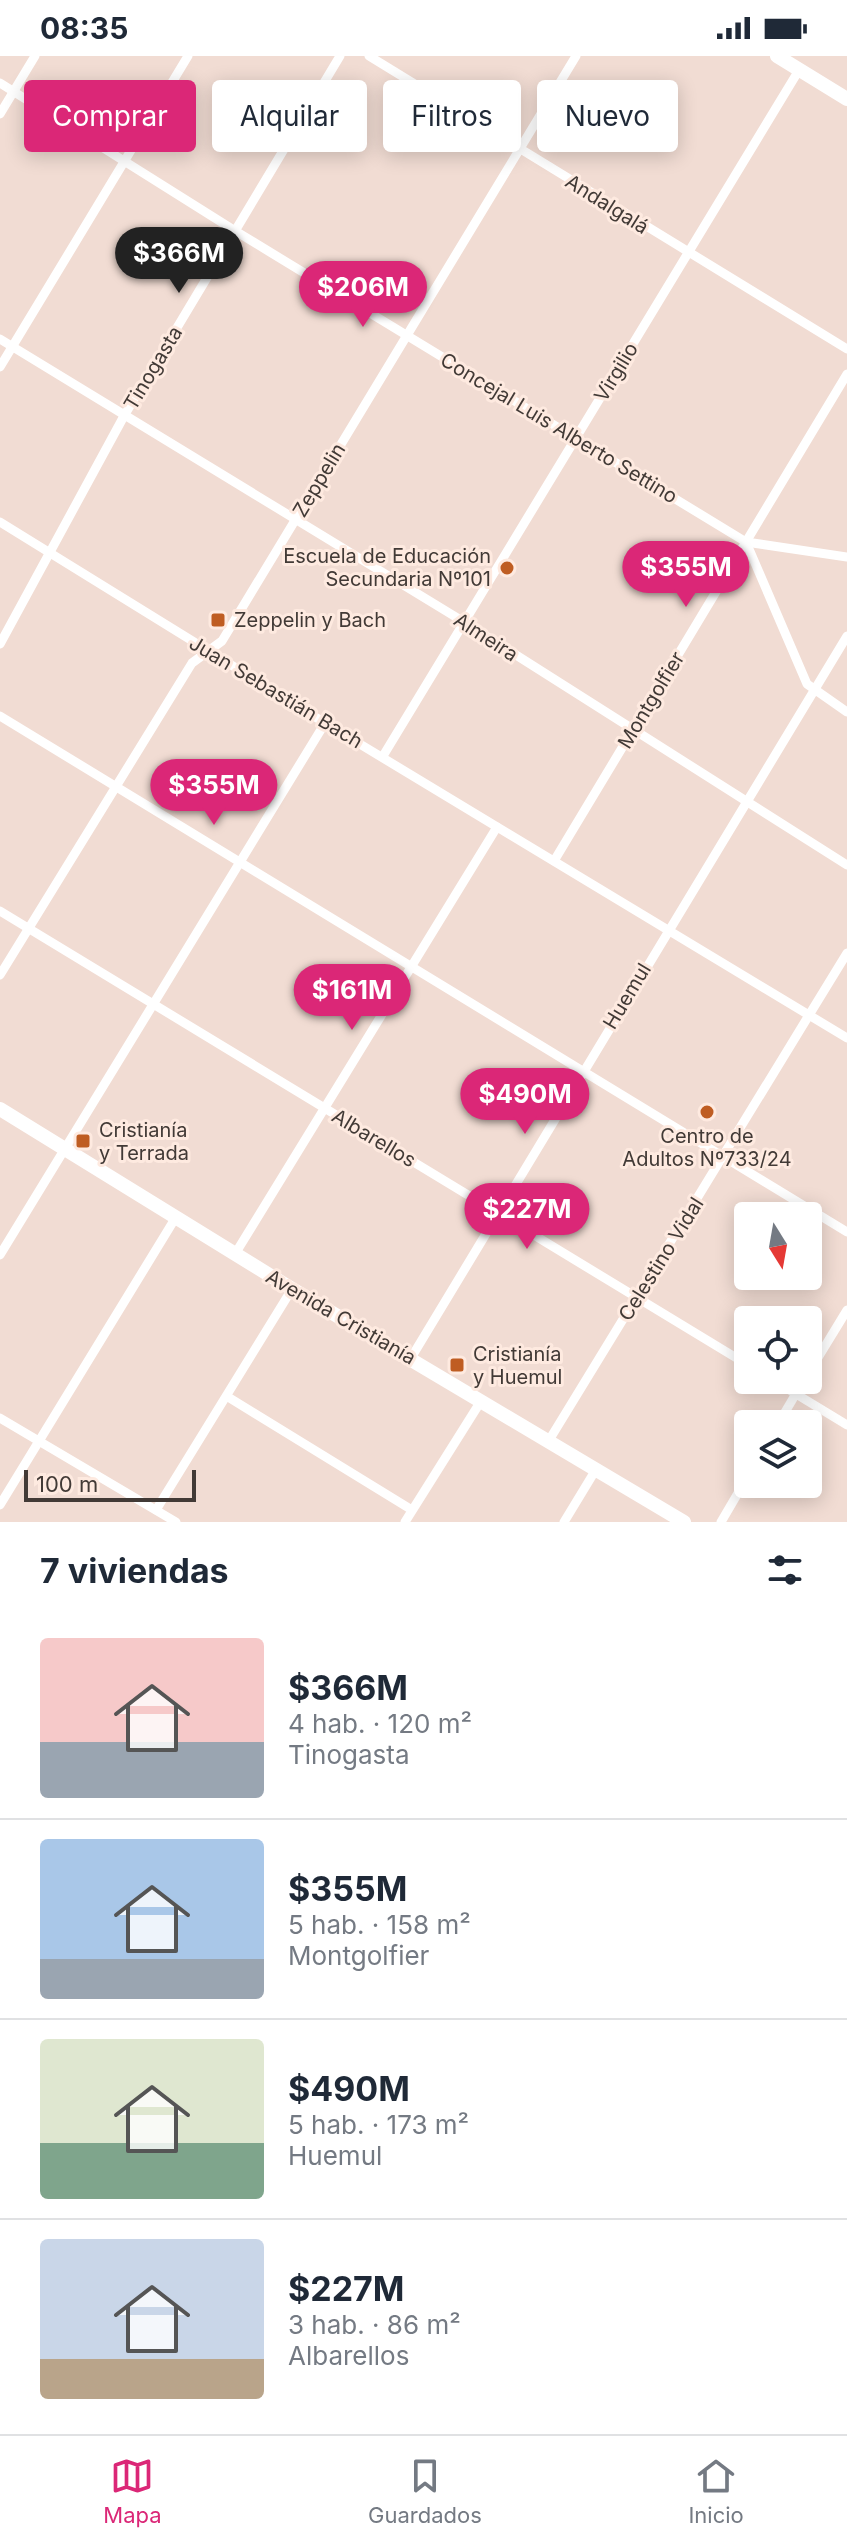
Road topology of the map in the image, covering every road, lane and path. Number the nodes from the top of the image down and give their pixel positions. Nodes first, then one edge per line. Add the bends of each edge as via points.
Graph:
1 (35, 56) edge
2 (188, 56) edge
3 (340, 56) edge
4 (369, 56) edge
5 (576, 56) edge
6 (777, 56) edge
7 (799, 70) junction
8 (408, 80) edge
9 (0, 83) edge
10 (14, 91) junction
11 (847, 99) edge
12 (0, 114) edge
13 (521, 147) edge
14 (521, 150) edge
15 (518, 152) edge
16 (125, 161) junction
17 (237, 232) junction
18 (688, 254) junction
19 (406, 335) junction
20 (0, 339) edge
21 (12, 346) junction
22 (847, 349) edge
23 (0, 367) edge
24 (847, 374) edge
25 (843, 390) edge
26 (124, 416) junction
27 (576, 437) junction
28 (295, 520) junction
29 (0, 522) edge
30 (746, 542) junction
31 (48, 552) junction
32 (847, 557) edge
33 (464, 622) junction
34 (847, 636) edge
35 (0, 644) edge
36 (206, 650) junction
37 (813, 691) junction
38 (847, 712) edge
39 (0, 716) edge
40 (325, 723) junction
41 (632, 731) junction
42 (383, 756) junction
43 (116, 786) junction
44 (746, 803) junction
45 (497, 827) junction
46 (554, 861) junction
47 (241, 862) junction
48 (847, 865) edge
49 (0, 911) edge
50 (28, 928) junction
51 (667, 931) junction
52 (847, 953) edge
53 (411, 967) junction
54 (0, 975) edge
55 (154, 1003) junction
56 (810, 1015) junction
57 (847, 1038) edge
58 (582, 1071) junction
59 (324, 1108) junction
60 (0, 1109) edge
61 (65, 1148) junction
62 (723, 1158) junction
63 (498, 1214) junction
64 (176, 1217) junction
65 (847, 1232) edge
66 (235, 1254) junction
67 (0, 1255) edge
68 (292, 1289) junction
69 (637, 1298) junction
70 (847, 1310) edge
71 (822, 1351) edge
72 (734, 1357) edge
73 (411, 1358) junction
74 (796, 1394) joint
75 (228, 1397) junction
76 (481, 1401) junction
77 (786, 1410) edge
78 (0, 1418) edge
79 (847, 1425) edge
80 (39, 1442) junction
81 (548, 1442) junction
82 (595, 1471) junction
83 (735, 1498) edge
84 (0, 1505) edge
85 (156, 1510) junction
86 (412, 1510) junction
87 (176, 1522) edge
88 (405, 1522) edge
89 (564, 1522) edge
90 (684, 1522) edge
91 (721, 1522) edge

1 - 10 street
2 - 16 street
3 - 17 street, Tinogasta
4 - 8 street, Andalgalá
5 - 13 street, Zeppelin
6 - 7 main road
7 - 11 main road
7 - 18 street, Virgilio
9 - 10 street, Concejal Luis Alberto Settino
10 - 12 street
10 - 16 street, Concejal Luis Alberto Settino
14 - 18 street, Andalgalá
15 - 19 street, Zeppelin
16 - 17 street, Concejal Luis Alberto Settino
16 - 21 street
17 - 19 street, Concejal Luis Alberto Settino
17 - 26 street, Tinogasta
18 - 22 street, Andalgalá
18 - 27 street, Virgilio
19 - 27 street, Concejal Luis Alberto Settino
19 - 28 street, Zeppelin
20 - 21 street, Almeira
21 - 23 street
21 - 26 street, Almeira
24 - 25 street, Montgolfier
25 - 30 street, Montgolfier
26 - 28 street, Almeira
26 - 31 street, Tinogasta
27 - 30 street, Concejal Luis Alberto Settino
27 - 33 street, Virgilio
28 - 33 street, Almeira
28 - 36 street, Zeppelin via 222,641
29 - 31 street, Juan Sebastián Bach
30 - 32 street, Concejal Luis Alberto Settino
30 - 37 street
30 - 41 street, Montgolfier
31 - 35 street, Tinogasta
31 - 36 street, Juan Sebastián Bach
33 - 41 street, Almeira
33 - 42 street, Virgilio
34 - 37 street, Huemul
36 - 40 street, Juan Sebastián Bach
36 - 43 street, Zeppelin via 192,663
37 - 38 street
37 - 44 street, Huemul
39 - 43 street
40 - 42 street, Juan Sebastián Bach
40 - 47 street
41 - 44 street, Almeira
41 - 46 street, Montgolfier
42 - 45 street, Juan Sebastián Bach
43 - 47 street
43 - 50 street, Zeppelin
44 - 48 street, Almeira
44 - 51 street, Huemul
45 - 46 street, Juan Sebastián Bach
45 - 53 street
46 - 51 street, Juan Sebastián Bach
47 - 53 street
47 - 55 street
49 - 50 street, Albarellos
50 - 54 street, Zeppelin
50 - 55 street, Albarellos
51 - 56 street, Juan Sebastián Bach
51 - 58 street, Huemul
52 - 56 street, Celestino Vidal
53 - 58 street
53 - 59 street
55 - 59 street, Albarellos
55 - 61 street
56 - 57 street, Juan Sebastián Bach
56 - 62 street, Celestino Vidal
58 - 62 street
58 - 63 street, Huemul
59 - 63 street, Albarellos
59 - 66 street
60 - 61 main road, Avenida Cristianía
61 - 64 main road, Avenida Cristianía
61 - 67 street
62 - 65 street
62 - 69 street, Celestino Vidal
63 - 69 street, Albarellos
63 - 73 street, Huemul
64 - 66 main road, Avenida Cristianía
64 - 80 street
66 - 68 main road, Avenida Cristianía
68 - 73 main road, Avenida Cristianía
68 - 75 street
69 - 72 street, Albarellos
69 - 81 street, Celestino Vidal
70 - 71 street
73 - 76 main road, Avenida Cristianía
74 - 77 street
74 - 79 street
75 - 85 street
75 - 86 street
76 - 81 main road, Avenida Cristianía
76 - 86 street
78 - 80 street
80 - 84 street
80 - 85 street
81 - 82 main road, Avenida Cristianía
82 - 89 street
82 - 90 main road, Avenida Cristianía
83 - 91 street
85 - 87 street
86 - 88 street

